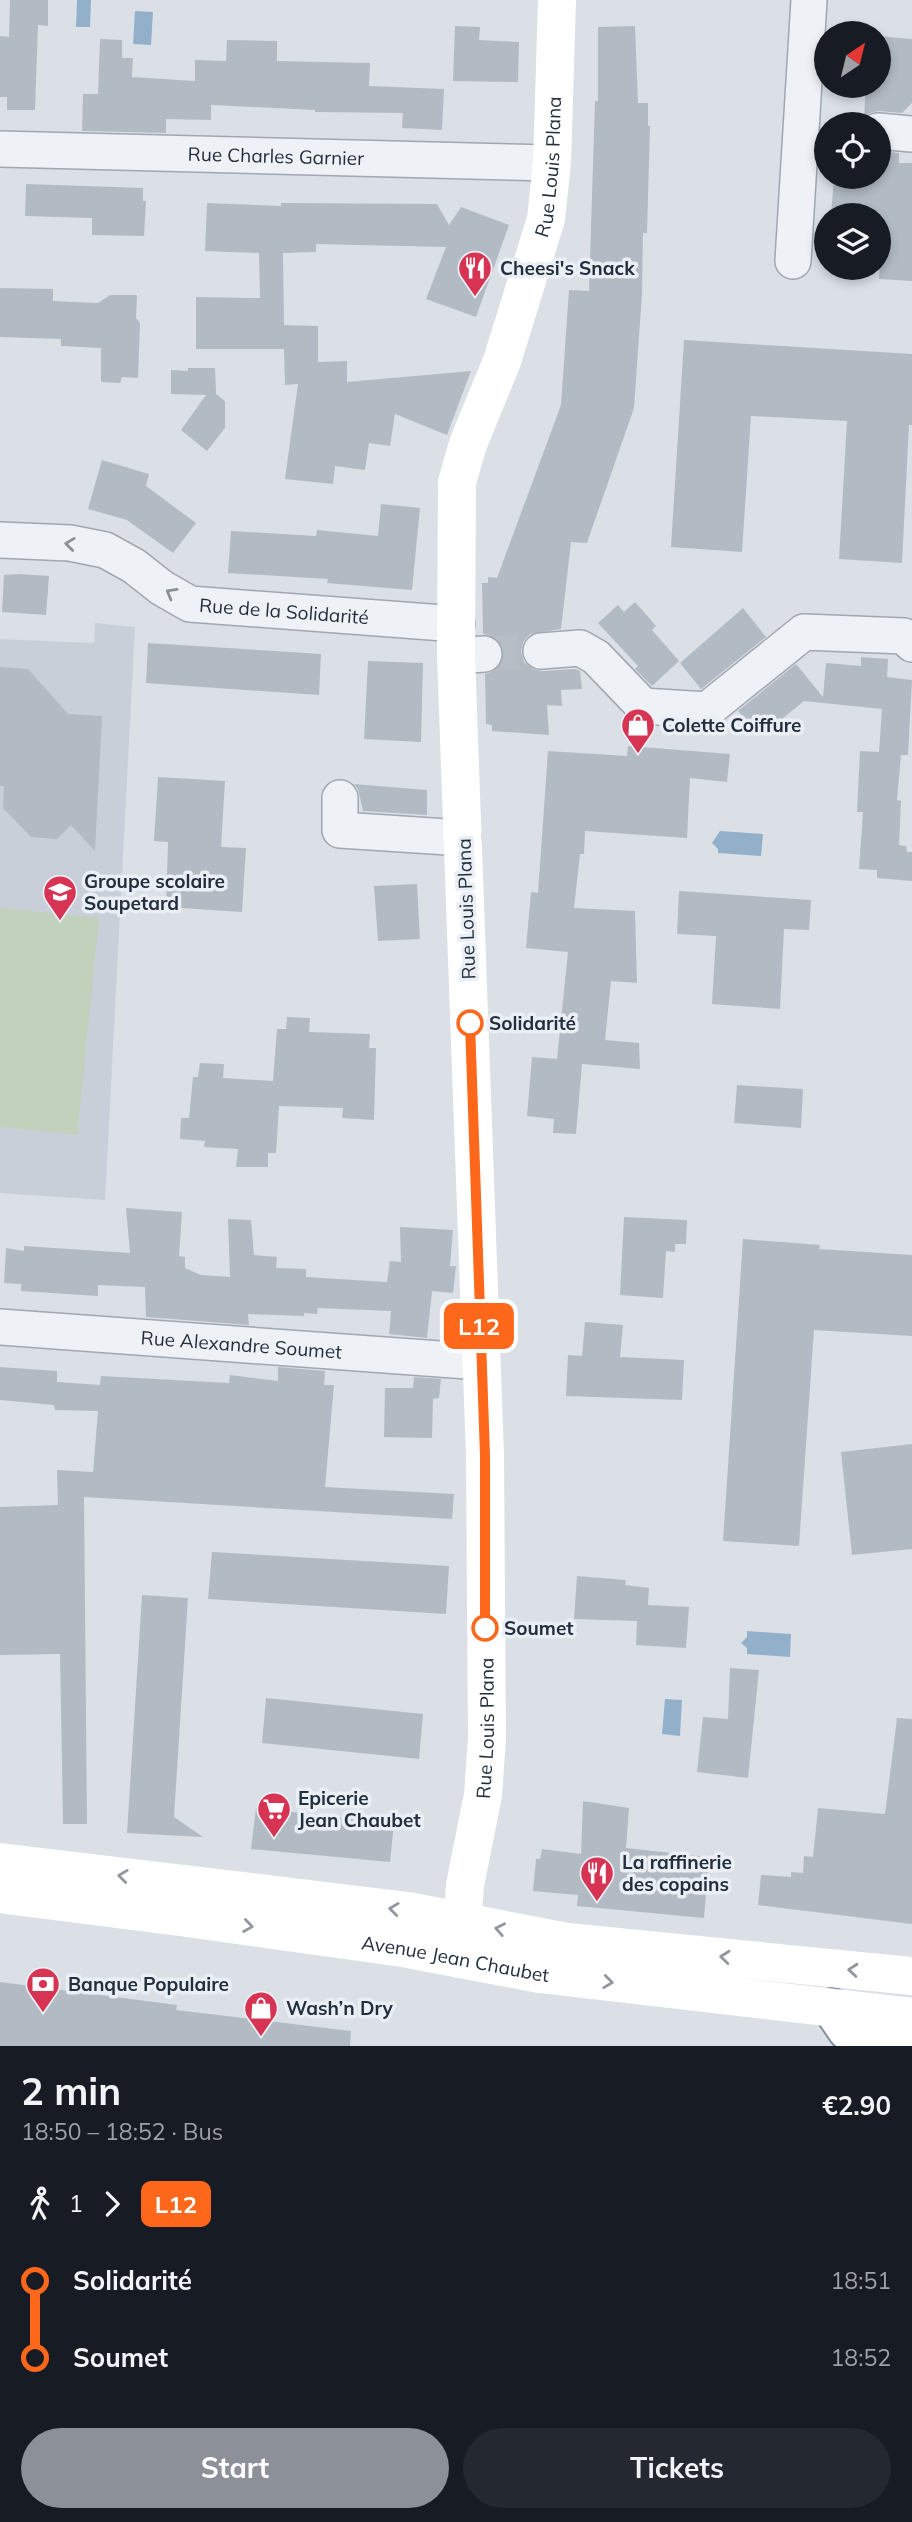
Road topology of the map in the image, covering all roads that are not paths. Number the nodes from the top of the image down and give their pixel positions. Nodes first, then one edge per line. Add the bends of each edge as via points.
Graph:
1 (557, 0) edge
2 (809, 0) edge
3 (814, 126) edge
4 (891, 132) edge
5 (912, 134) edge
6 (0, 149) edge
7 (552, 163) junction
8 (793, 261) dead end
9 (0, 540) edge
10 (466, 644) junction
11 (912, 644) edge
12 (541, 650) tunnel mouth
13 (340, 798) dead end
14 (463, 838) junction
15 (0, 1327) edge
16 (481, 1362) junction
17 (0, 1862) edge
18 (0, 1894) edge
19 (461, 1921) junction
20 (459, 1959) junction
21 (912, 1976) edge
22 (832, 2008) junction
23 (912, 2017) edge
24 (912, 2042) edge

1 - 7 main road, Rue Louis Plana
2 - 3 street
3 - 8 street
4 - 5 street
6 - 7 street, Rue Charles Garnier
7 - 10 main road, Rue Louis Plana via 546,219 534,262 457,482
10 -> 9 street, Rue de la Solidarité via 190,604 105,550 71,543
10 - 14 main road, Rue Louis Plana
11 - 12 street via 904,636 804,632 707,710 643,706 596,657 580,648
13 - 14 street via 340,830
14 - 16 main road, Rue Louis Plana
15 - 16 street, Rue Alexandre Soumet
16 - 19 main road, Rue Louis Plana via 488,1739
19 -> 17 main road, Avenue Jean Chaubet
18 -> 20 main road, Avenue Jean Chaubet
19 - 20 main road, Rue Louis Plana
21 -> 19 main road, Avenue Jean Chaubet via 567,1942
20 -> 22 main road, Avenue Jean Chaubet via 540,1974
22 - 23 main road, Avenue Jean Chaubet
22 - 24 main road via 847,2030

